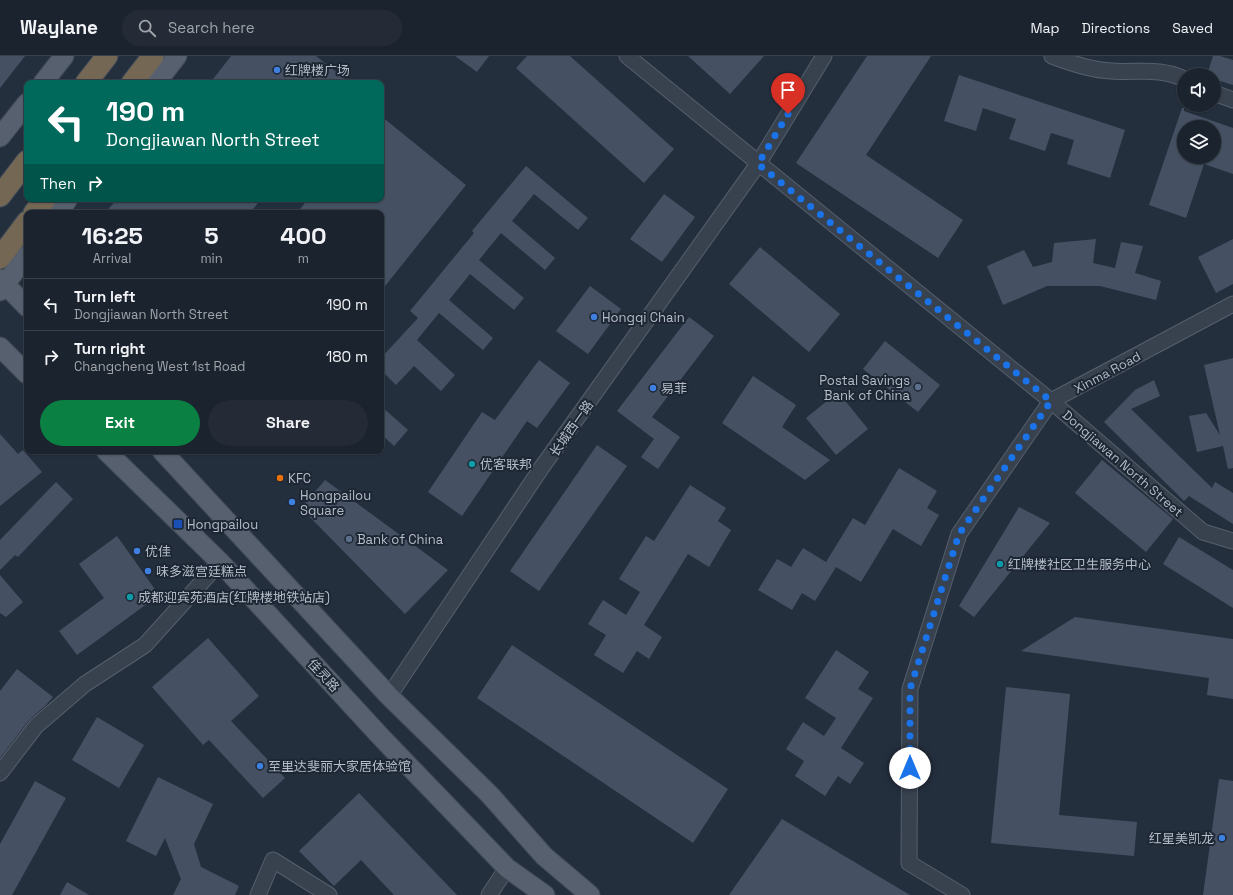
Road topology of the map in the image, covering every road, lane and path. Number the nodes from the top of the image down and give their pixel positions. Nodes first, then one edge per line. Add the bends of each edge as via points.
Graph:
1 (64, 56) edge
2 (107, 56) edge
3 (153, 56) edge
4 (177, 56) edge
5 (627, 56) edge
6 (1052, 56) edge
7 (817, 59) edge
8 (1177, 76) edge
9 (45, 80) edge
10 (88, 80) edge
11 (134, 80) edge
12 (158, 80) edge
13 (1221, 96) edge
14 (1233, 100) edge
15 (24, 107) edge
16 (0, 137) edge
17 (758, 164) junction
18 (24, 165) edge
19 (0, 196) edge
20 (43, 202) edge
21 (36, 210) edge
22 (24, 226) edge
23 (0, 258) edge
24 (24, 259) edge
25 (2, 285) edge
26 (24, 304) edge
27 (1233, 304) edge
28 (0, 347) edge
29 (24, 371) edge
30 (1051, 401) junction
31 (109, 454) edge
32 (165, 454) edge
33 (1233, 541) edge
34 (220, 562) junction
35 (389, 696) junction
36 (0, 773) edge
37 (507, 868) junction
38 (258, 895) edge
39 (329, 895) edge
40 (489, 895) edge
41 (545, 895) edge
42 (590, 895) edge
43 (962, 895) edge

1 - 9 main road
2 - 10 highway
3 - 11 highway
4 - 12 main road
5 - 17 street, Dongjiawan North Street
6 - 8 street via 1074,64 1110,71 1150,70
7 - 17 street, 长城西一路
13 - 14 street
15 - 16 main road
17 - 30 street, Dongjiawan North Street
17 - 35 street, 长城西一路 via 542,468
18 - 19 highway
20 - 21 highway
22 - 23 highway
24 - 25 main road
25 - 26 main road
27 - 30 street, Xinma Road
28 - 29 main road
30 - 33 street, Dongjiawan North Street via 1203,532
30 - 43 street, Xinma Road via 959,534 910,689 909,863
31 - 34 main road, 佳灵路
32 - 35 main road
34 - 36 street via 145,645 85,684 36,726
34 - 37 main road, 佳灵路 via 380,737
35 - 42 main road via 490,795 544,856
37 - 40 street
37 - 41 main road, 佳灵路
38 - 39 street via 273,860

